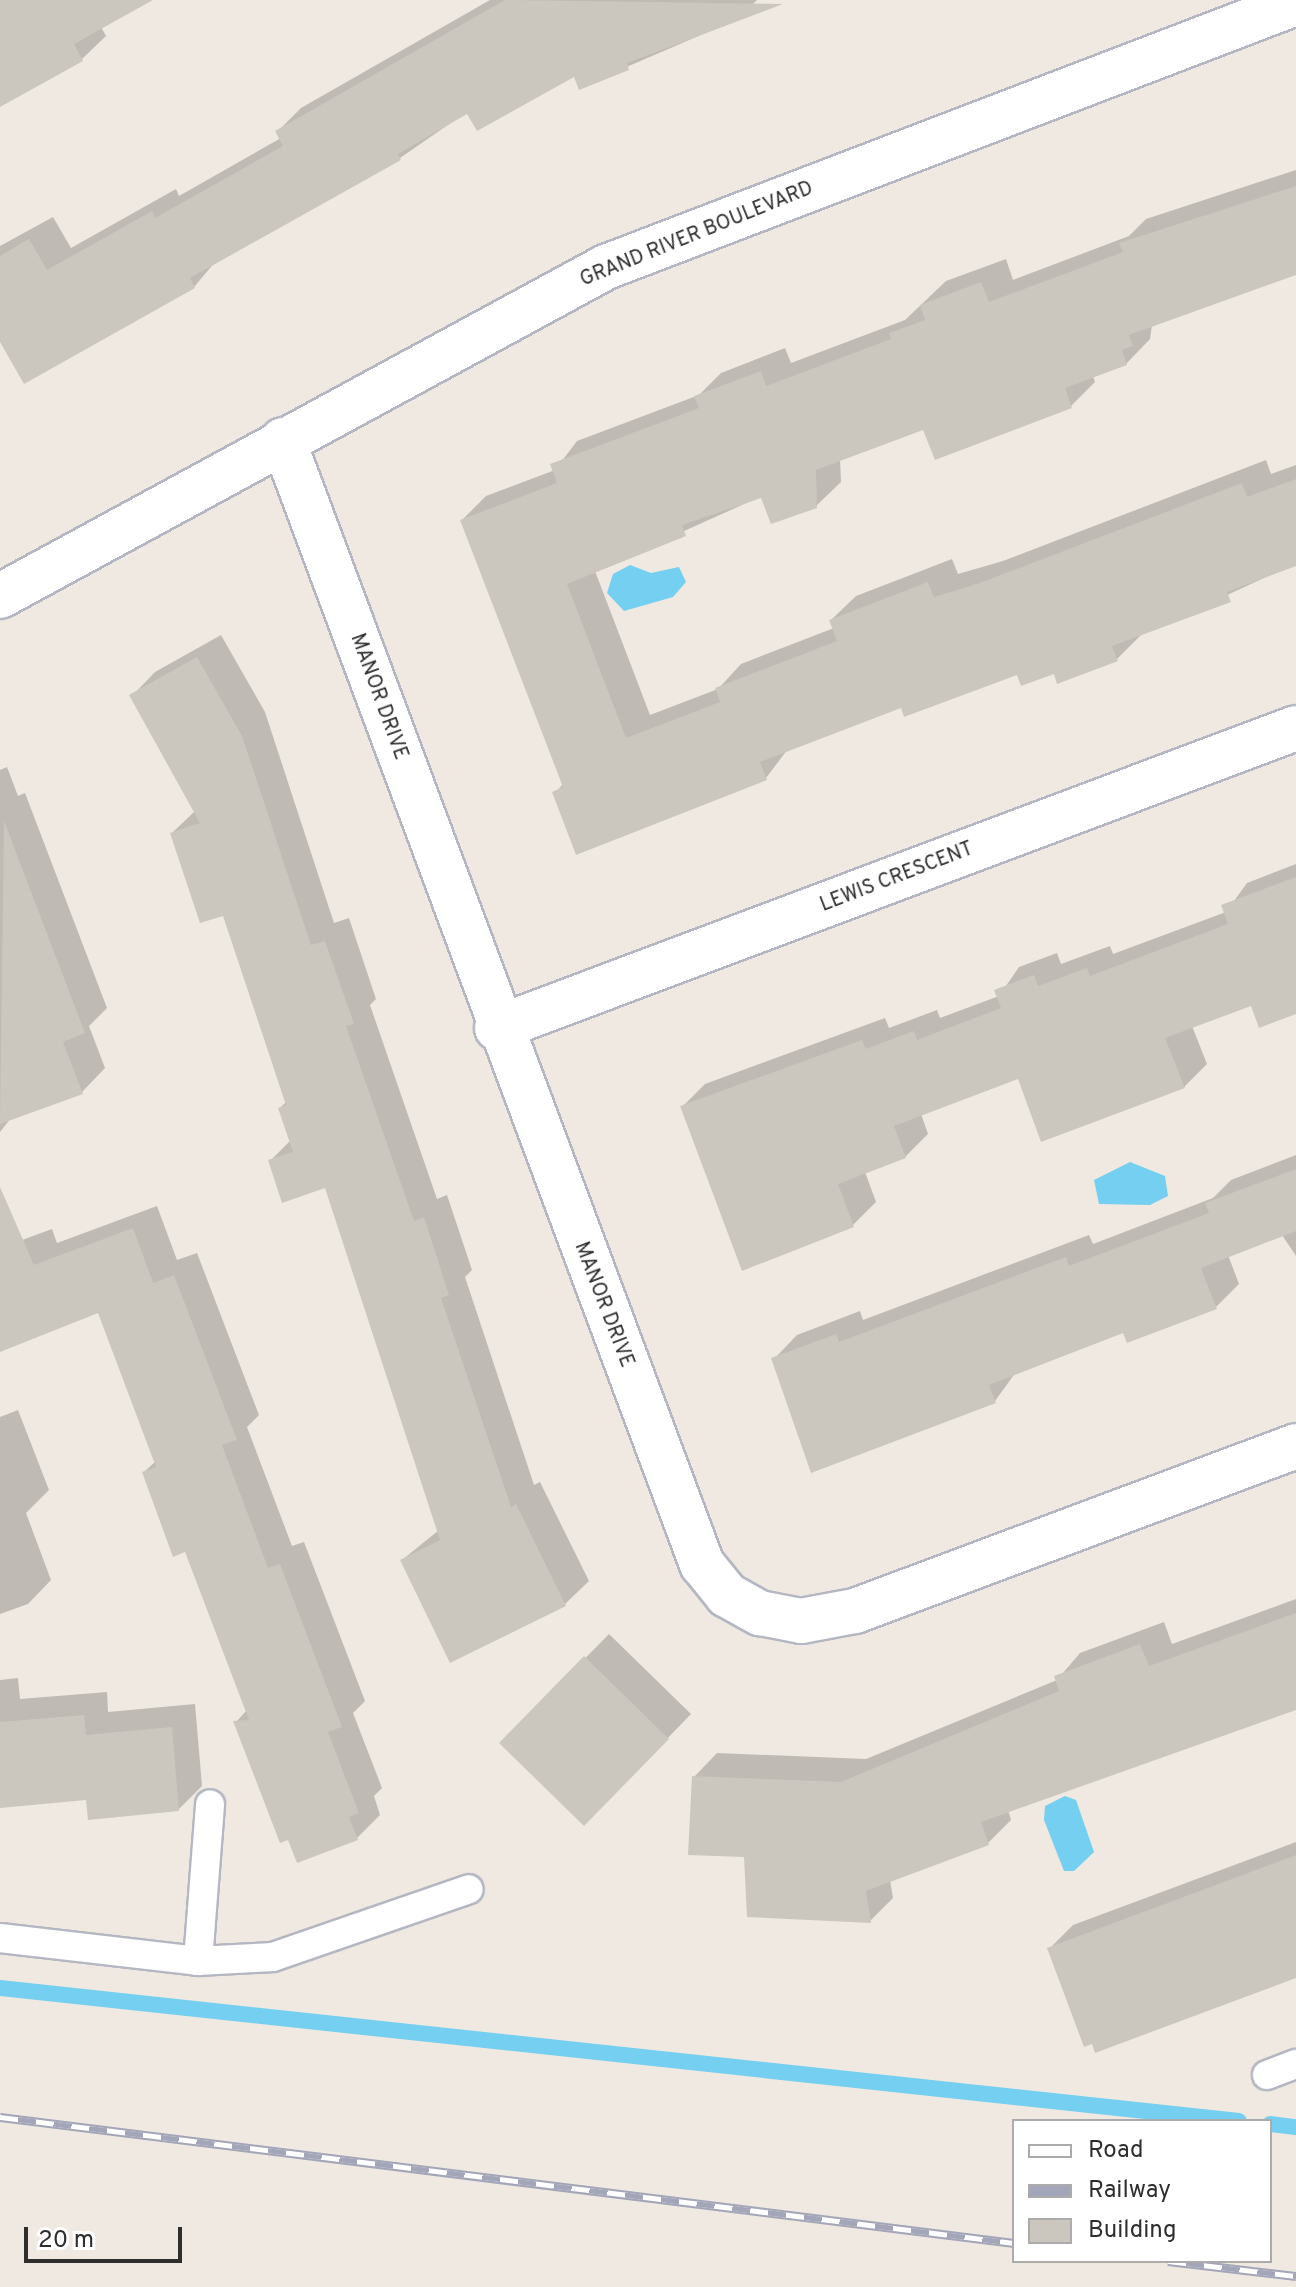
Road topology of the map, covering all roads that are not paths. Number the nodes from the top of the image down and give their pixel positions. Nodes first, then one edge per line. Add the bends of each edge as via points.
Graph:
1 (1296, 3) edge
2 (283, 440) junction
3 (0, 596) edge
4 (1296, 728) edge
5 (497, 1028) junction
6 (1296, 1446) edge
7 (210, 1804) dead end
8 (469, 1889) dead end
9 (0, 1938) edge
10 (198, 1961) junction
11 (1296, 2064) edge
12 (1267, 2075) dead end

1 - 2 street, GRAND RIVER BOULEVARD via 606,267
2 - 3 street, GRAND RIVER BOULEVARD
2 - 5 street, MANOR DRIVE
4 - 5 street, LEWIS CRESCENT
5 - 6 street, MANOR DRIVE via 702,1564 727,1595 760,1613 801,1621 855,1611
7 - 10 lane
8 - 10 lane via 273,1957
9 - 10 lane
11 - 12 lane

